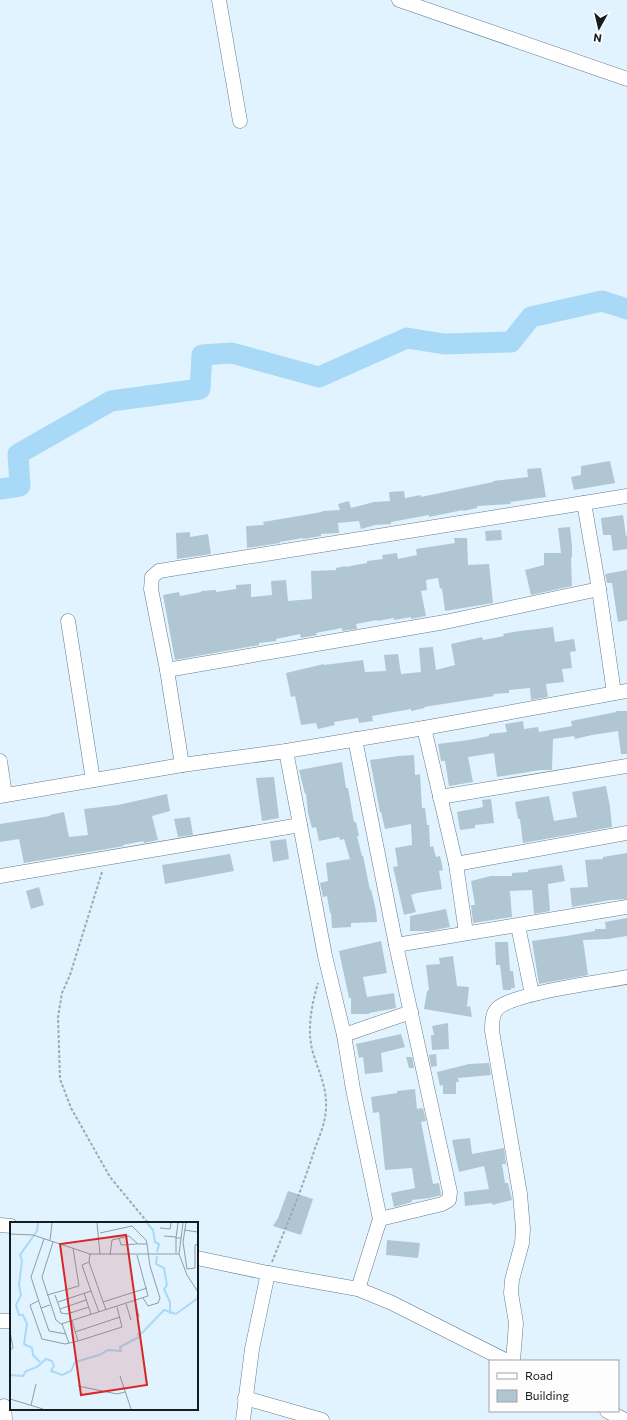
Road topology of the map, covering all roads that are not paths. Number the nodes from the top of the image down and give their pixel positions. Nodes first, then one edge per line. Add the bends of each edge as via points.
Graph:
1 (219, 0) edge
2 (399, 0) edge
3 (627, 80) edge
4 (240, 121) dead end
5 (627, 496) edge
6 (584, 503) junction
7 (599, 589) junction
8 (68, 621) dead end
9 (167, 670) junction
10 (621, 692) edge
11 (424, 728) junction
12 (355, 740) junction
13 (286, 751) junction
14 (0, 761) edge
15 (182, 765) junction
16 (627, 766) edge
17 (92, 780) junction
18 (2, 796) edge
19 (440, 797) junction
20 (300, 825) junction
21 (627, 833) edge
22 (456, 864) junction
23 (0, 876) edge
24 (627, 907) edge
25 (518, 926) junction
26 (466, 933) junction
27 (396, 945) junction
28 (627, 977) edge
29 (532, 994) junction
30 (411, 1012) junction
31 (344, 1035) junction
32 (380, 1220) junction
33 (0, 1225) edge
34 (10, 1226) edge
35 (198, 1258) edge
36 (268, 1273) junction
37 (358, 1289) junction
38 (505, 1360) edge
39 (513, 1360) edge
40 (245, 1398) junction
41 (609, 1412) edge
42 (242, 1420) edge
43 (322, 1420) edge
44 (625, 1420) edge

1 - 4 street
2 - 3 street
5 - 6 street
6 - 7 street
6 - 9 street via 159,571 152,577 151,589
7 - 9 street via 445,622
7 - 10 street
8 - 17 street
9 - 15 street
10 - 11 street
11 - 12 street
11 - 19 street
12 - 13 street
12 - 27 street
13 - 15 street
13 - 20 street
14 - 18 street
15 - 17 street
16 - 19 street
17 - 18 street
19 - 22 street
20 - 23 street
20 - 31 street via 324,956
21 - 22 street
22 - 26 street
24 - 25 street
25 - 26 street
25 - 29 street
26 - 27 street
27 - 30 street
28 - 29 street
29 - 39 street via 507,1002 498,1008 493,1017 492,1031 520,1194 523,1229 511,1293 516,1323
30 - 31 street
30 - 32 street via 450,1192 448,1200 442,1204
31 - 32 street
32 - 37 street
33 - 34 street
35 - 36 street
36 - 37 street
36 - 40 street via 252,1348
37 - 38 street via 392,1303
40 - 42 street
40 - 43 street
41 - 44 street

